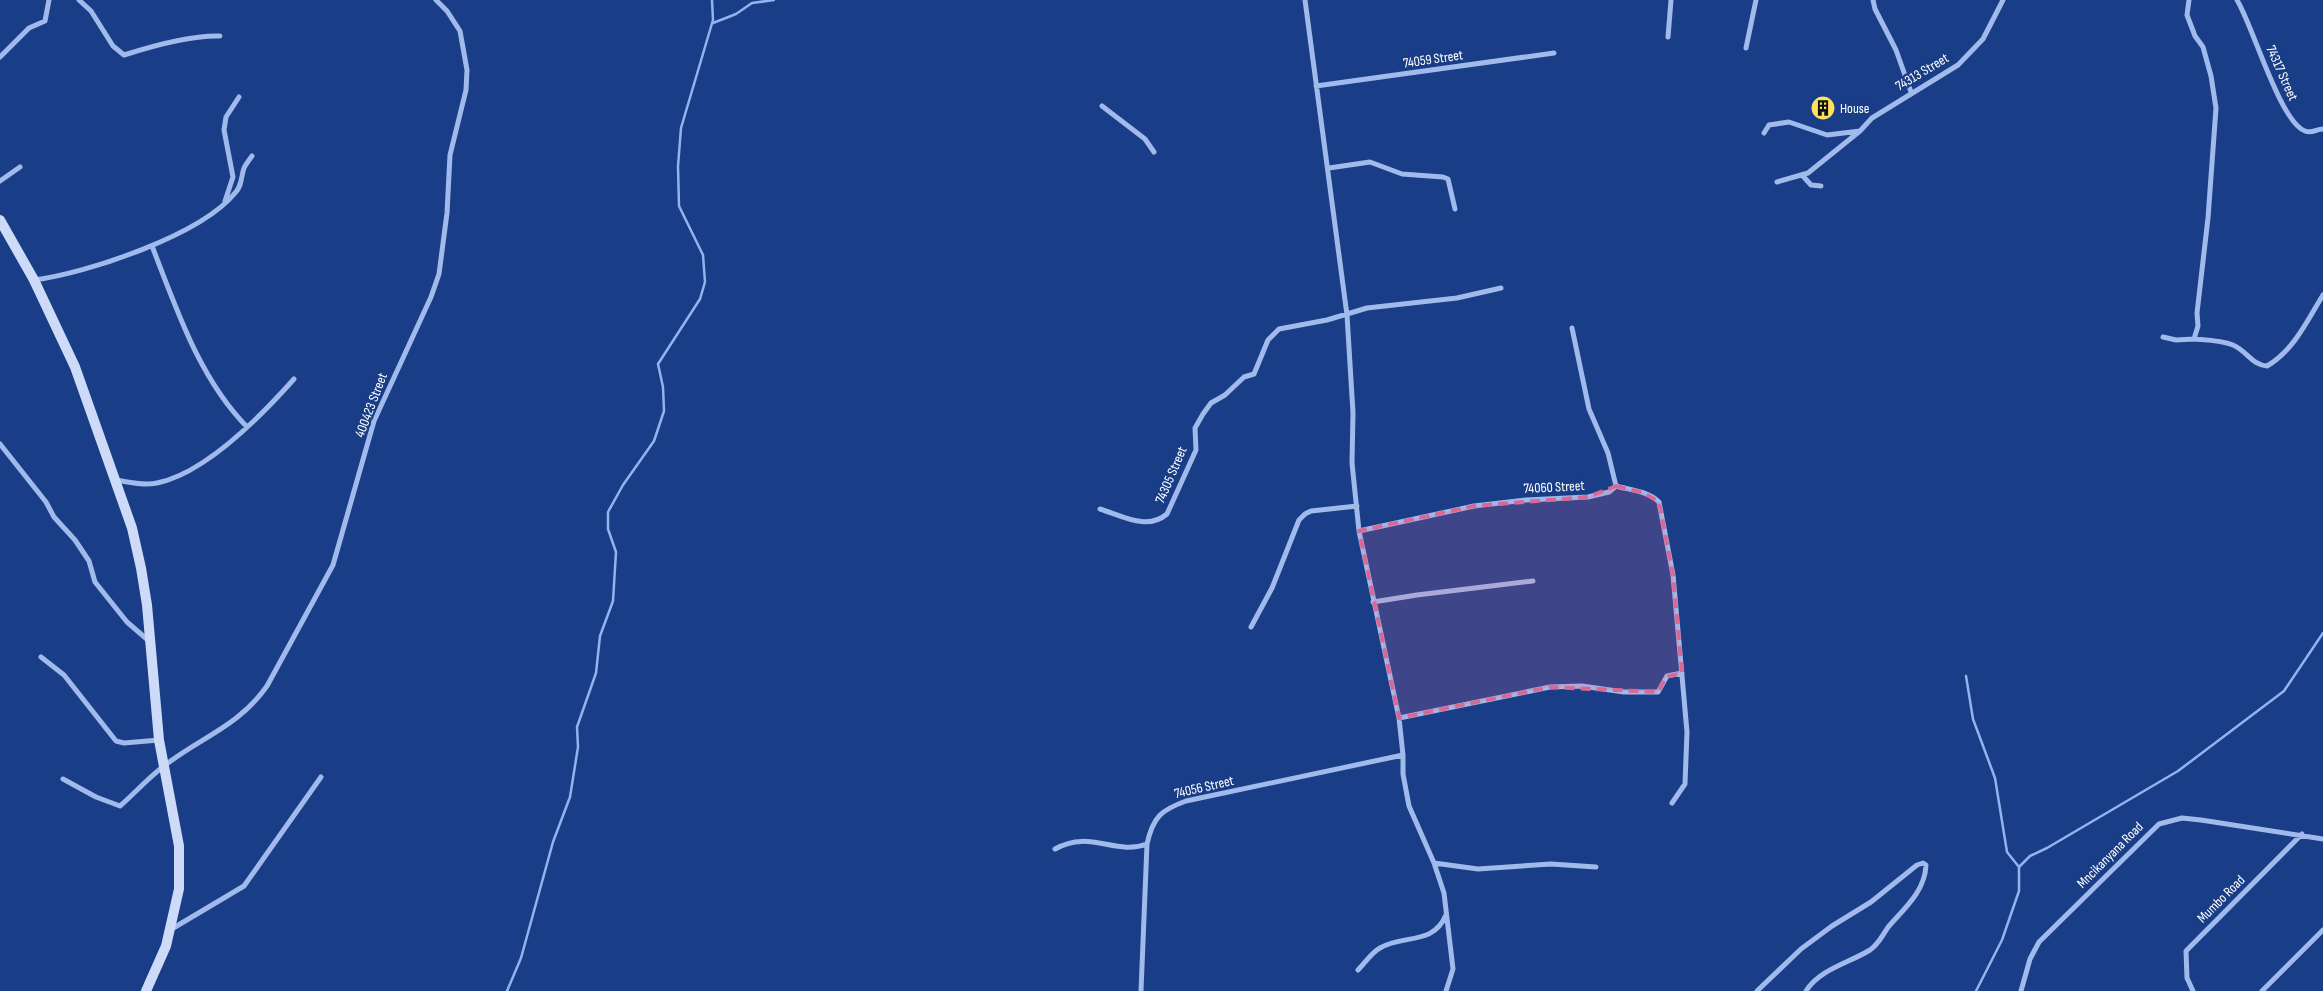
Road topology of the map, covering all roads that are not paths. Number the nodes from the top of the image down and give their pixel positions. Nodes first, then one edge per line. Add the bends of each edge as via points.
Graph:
1 (49, 0) edge
2 (79, 0) edge
3 (436, 0) edge
4 (1305, 0) edge
5 (1671, 0) edge
6 (1756, 0) edge
7 (1873, 0) edge
8 (2003, 0) edge
9 (2189, 0) edge
10 (2237, 0) edge
11 (220, 36) dead end
12 (1668, 38) dead end
13 (1746, 48) dead end
14 (1554, 53) dead end
15 (0, 57) edge
16 (1316, 86) junction
17 (1911, 92) junction
18 (240, 97) dead end
19 (1102, 106) dead end
20 (2323, 129) edge
21 (1860, 130) junction
22 (1763, 131) dead end
23 (1154, 152) dead end
24 (252, 156) dead end
25 (20, 167) dead end
26 (1328, 168) junction
27 (1802, 175) junction
28 (0, 181) edge
29 (1777, 182) dead end
30 (1821, 186) dead end
31 (224, 204) junction
32 (1455, 209) dead end
33 (0, 220) edge
34 (152, 246) junction
35 (34, 280) junction
36 (1501, 288) dead end
37 (2323, 295) edge
38 (1347, 315) junction
39 (1572, 328) dead end
40 (2162, 337) dead end
41 (2194, 338) junction
42 (294, 379) dead end
43 (247, 427) junction
44 (0, 444) edge
45 (115, 480) junction
46 (1616, 486) junction
47 (1357, 506) junction
48 (1100, 509) dead end
49 (1360, 531) junction
50 (1533, 581) dead end
51 (1373, 602) junction
52 (1251, 627) dead end
53 (150, 642) junction
54 (41, 657) dead end
55 (1682, 673) junction
56 (1399, 718) junction
57 (159, 740) junction
58 (1403, 755) junction
59 (164, 766) junction
60 (321, 777) dead end
61 (63, 779) dead end
62 (1672, 803) dead end
63 (2302, 834) junction
64 (2323, 839) edge
65 (1147, 844) junction
66 (1055, 849) dead end
67 (1434, 863) junction
68 (1596, 867) dead end
69 (1446, 914) junction
70 (170, 930) junction
71 (2323, 930) edge
72 (1358, 970) dead end
73 (146, 991) edge
74 (1141, 991) edge
75 (1446, 991) edge
76 (1756, 991) edge
77 (1806, 991) edge
78 (2021, 991) edge
79 (2193, 991) edge
80 (2262, 991) edge

1 - 15 street via 45,21 29,28
2 - 11 street via 113,46 124,55 186,38
3 - 59 street, 400423 Street via 460,31 467,70 466,90 450,155 444,244 431,297 374,421 332,565 278,667 256,701 233,722
4 - 16 street
5 - 12 street
6 - 13 street
7 - 17 street
8 - 17 street, 74313 Street via 1983,39 1958,65
9 - 41 street via 2188,15 2194,36 2203,48 2216,108 2198,326
10 - 20 street, 74317 Street via 2289,118 2303,131 2312,133
14 - 16 street, 74059 Street
16 - 26 street
17 - 21 street, 74313 Street
18 - 31 street via 226,117 224,130 233,177
19 - 23 street via 1145,139
21 - 22 street via 1827,136 1789,122 1769,125
21 - 27 street, 74313 Street
24 - 31 street via 244,167 236,193
25 - 28 street
26 - 32 street via 1370,162 1402,174 1443,177 1450,184
26 - 38 street
27 - 29 street, 74313 Street
27 - 30 street via 1811,185
31 - 34 street via 206,218
33 - 35 street
34 - 35 street via 73,273
34 - 43 street via 200,363 230,410
35 - 45 street via 75,367
36 - 38 street via 1456,298 1367,308
37 - 41 street via 2298,336 2267,366 2255,363 2232,344
38 - 47 street via 1353,413 1352,464
38 - 48 street, 74305 Street via 1279,329 1268,340 1254,374 1244,376 1211,403 1195,428 1196,450 1167,514 1159,521 1146,523
39 - 46 street via 1589,409 1608,453
40 - 41 street via 2176,340
42 - 43 street
43 - 45 street via 206,459 167,480 146,484
44 - 53 street via 75,540 89,561 95,582 127,622
45 - 53 street via 132,528 141,568
46 - 49 street, 74060 Street via 1608,492 1588,497 1474,506
46 - 55 street via 1644,493 1659,502 1673,575
47 - 49 street
47 - 52 street via 1311,511 1299,520 1272,588
49 - 51 street
50 - 51 street
51 - 56 street
53 - 57 street
54 - 57 street via 64,675 116,741
55 - 56 street via 1667,676 1658,692 1624,692 1587,686 1550,687
55 - 62 street via 1687,768 1685,784
56 - 58 street
57 - 59 street
58 - 65 street, 74056 Street via 1172,806 1156,819
58 - 67 street via 1402,774 1409,806
59 - 61 street, 400423 Street via 120,806
59 - 70 street via 179,846 179,888
60 - 70 street via 244,886
63 - 64 street, Mncikanyana Road
63 - 78 street, Mncikanyana Road via 2182,818 2158,824 2039,942 2030,958
63 - 79 street, Mumbo Road via 2186,951 2187,978
65 - 66 street via 1130,848 1078,841
65 - 74 street, 74056 Street
67 - 68 street via 1478,869 1552,864
67 - 69 street via 1444,893
69 - 72 street via 1433,932 1378,948
69 - 75 street via 1453,969
70 - 73 street
71 - 80 street
76 - 77 street via 1804,946 1924,863 1926,872 1910,905 1879,942 1818,978

